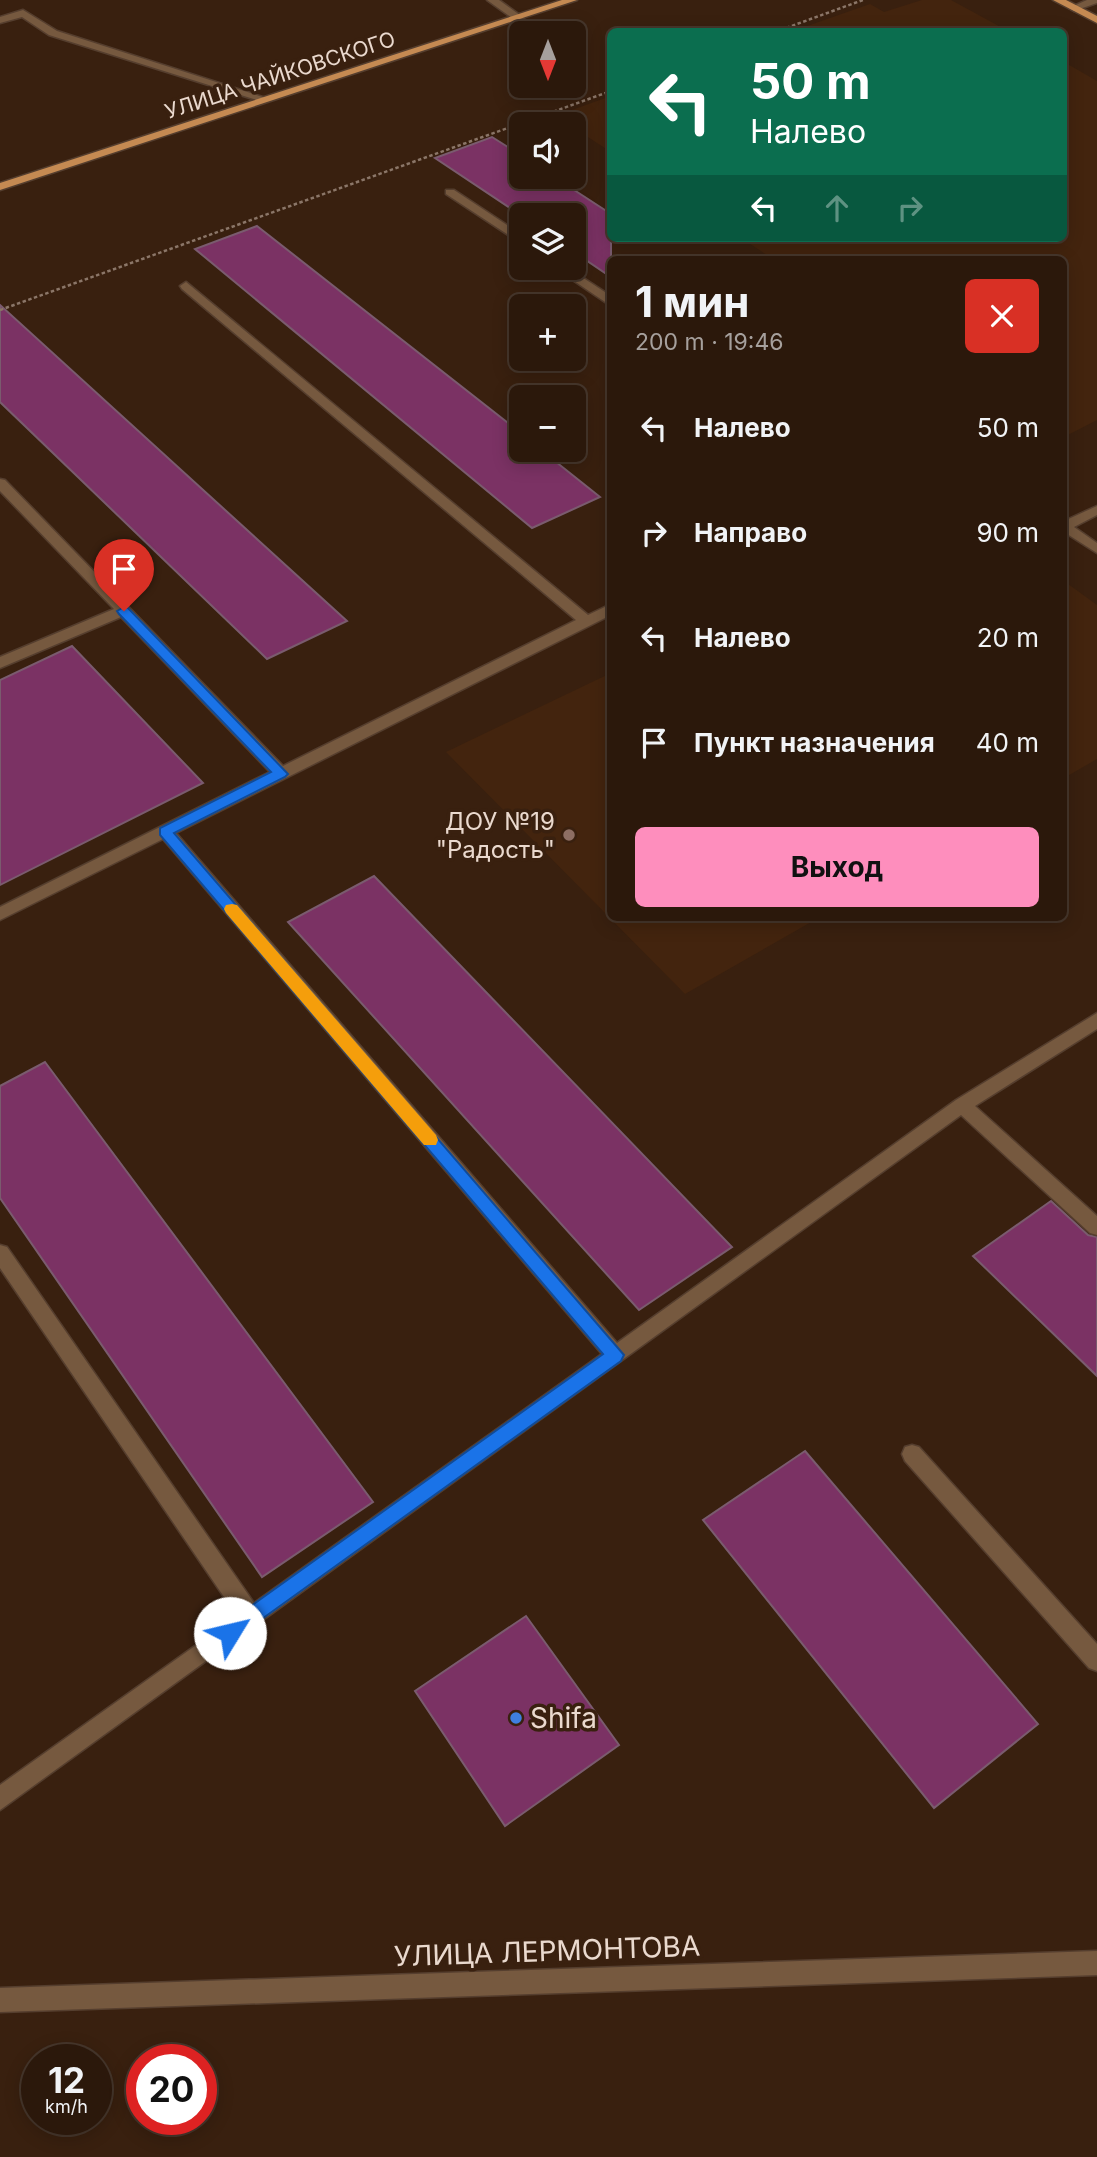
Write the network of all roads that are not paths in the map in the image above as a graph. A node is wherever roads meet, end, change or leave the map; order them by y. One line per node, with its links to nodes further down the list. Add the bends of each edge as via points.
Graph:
1 (492, 0): 6 (street)
2 (572, 0): 6 (main road, УЛИЦА ЧАЙКОВСКОГО)
3 (1058, 0): 5 (main road)
4 (1096, 0): 5 (street)
5 (1074, 8): 8 (main road)
6 (519, 18): 9 (main road, УЛИЦА ЧАЙКОВСКОГО)
7 (0, 20): 9 (street, via 23,13 53,33)
8 (1097, 20)
9 (267, 100): 10 (main road, УЛИЦА ЧАЙКОВСКОГО)
10 (0, 187)
11 (450, 192): 12 (street)
12 (509, 232)
13 (579, 280): 15 (street)
14 (186, 286): 23 (street)
15 (607, 299)
16 (0, 483): 21 (street)
17 (1097, 510): 18 (street)
18 (1067, 525)
19 (1067, 528): 20 (street)
20 (1097, 549)
21 (124, 611): 24 (street); 25 (street)
22 (607, 611): 23 (street)
23 (586, 621): 25 (street)
24 (0, 663)
25 (281, 774): 26 (street)
26 (165, 831): 27 (street); 32 (street)
27 (0, 914)
28 (1097, 1020): 29 (street)
29 (962, 1105): 30 (street); 32 (street)
30 (1097, 1227)
31 (0, 1253): 34 (street)
32 (615, 1355): 34 (street)
33 (912, 1454): 35 (street)
34 (251, 1618): 36 (street)
35 (1097, 1660)
36 (0, 1799)
37 (1097, 1963): 38 (street, УЛИЦА ЛЕРМОНТОВА)
38 (0, 2000)

